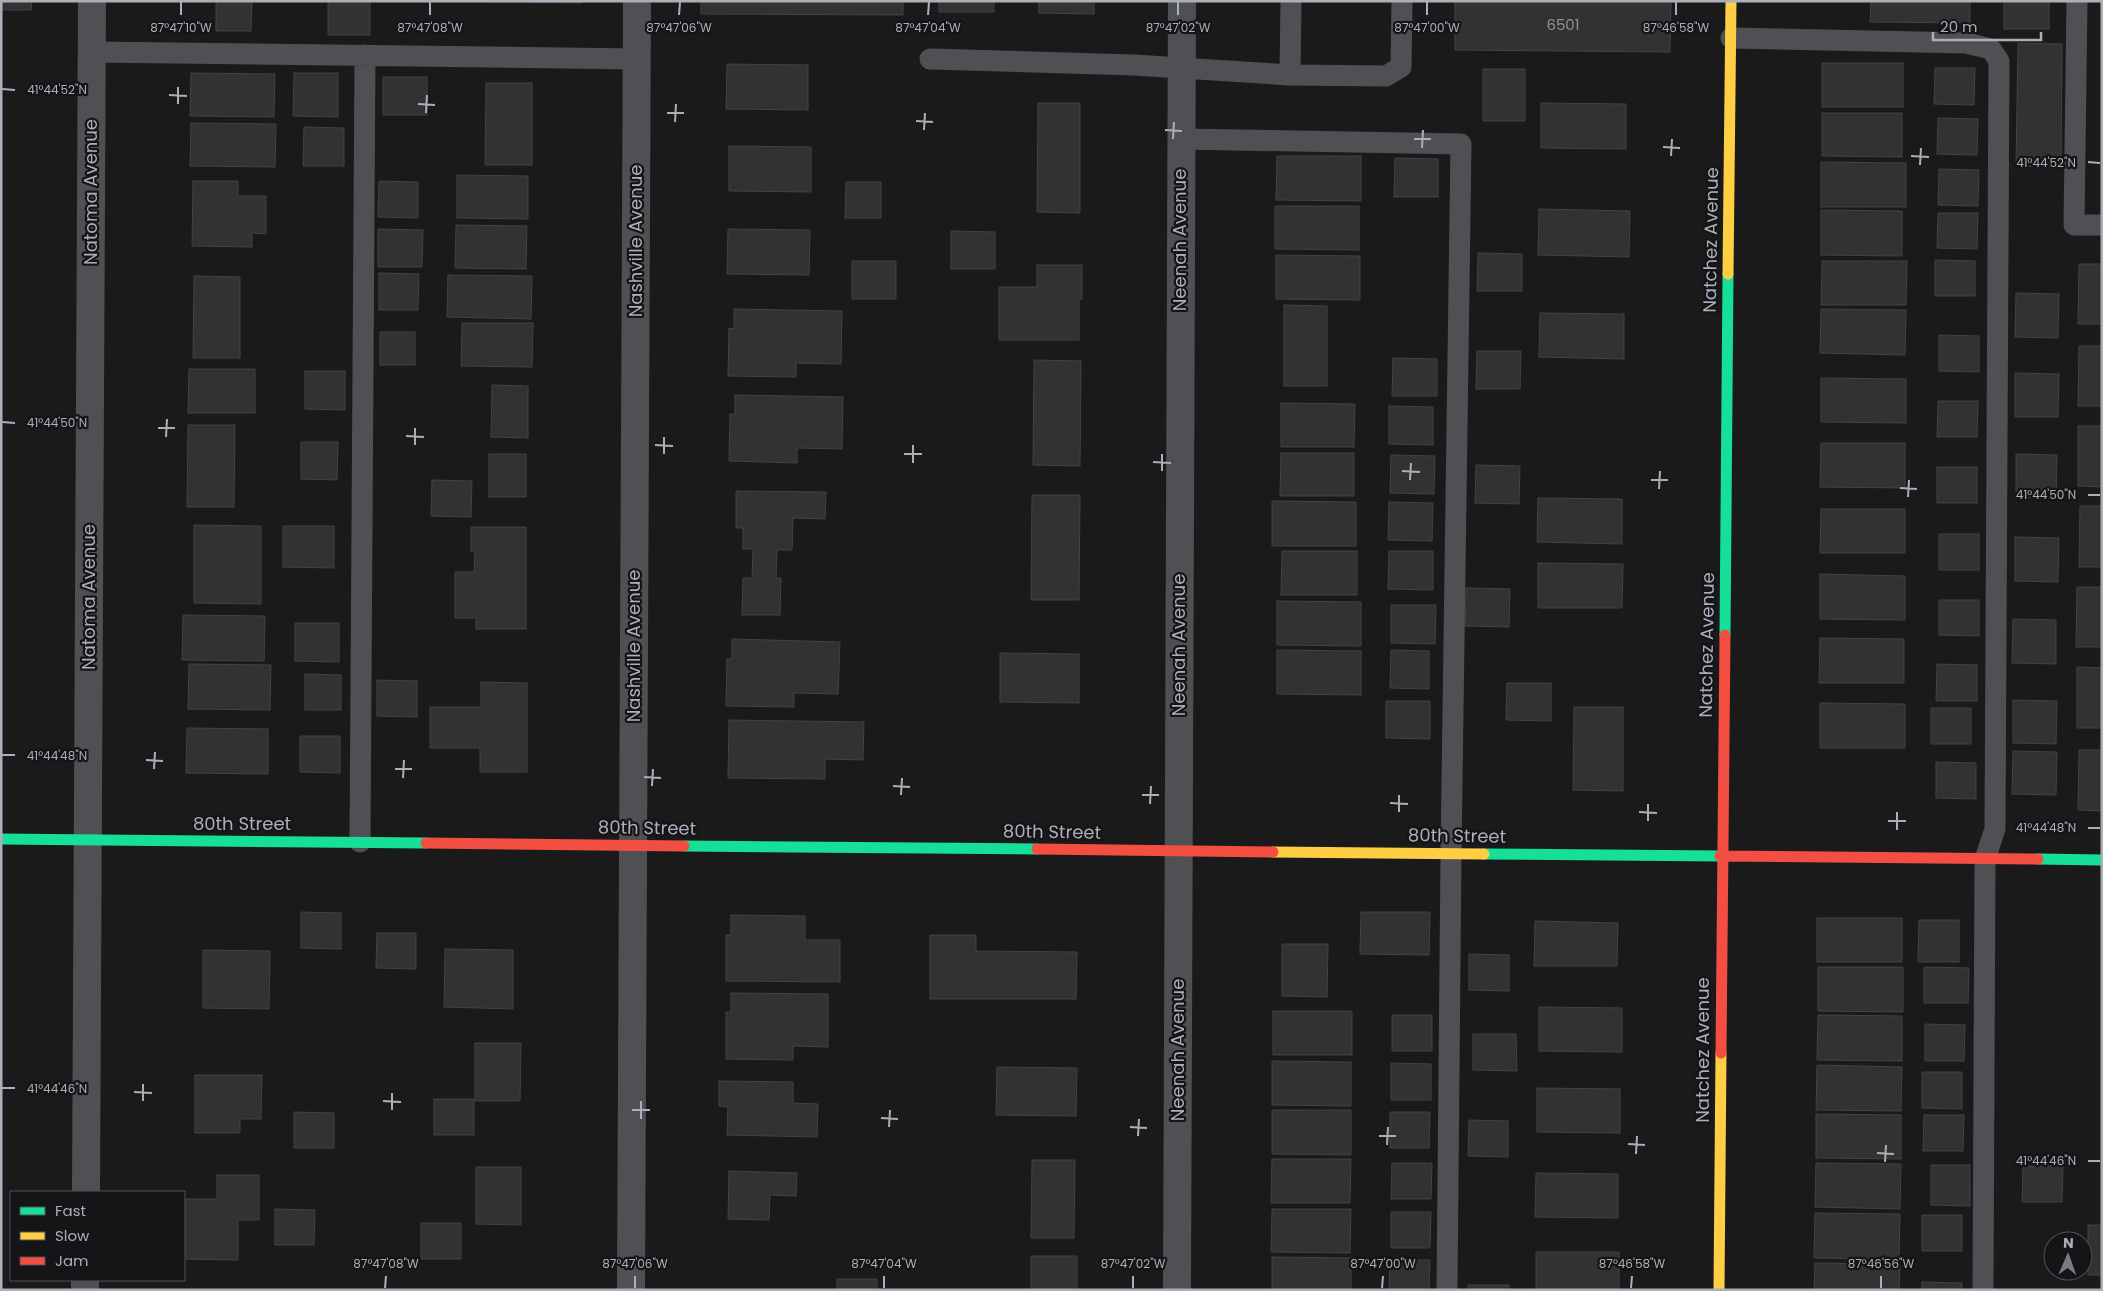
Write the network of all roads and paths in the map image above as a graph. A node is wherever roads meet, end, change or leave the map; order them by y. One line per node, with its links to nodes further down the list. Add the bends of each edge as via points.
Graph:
1 (92, 1): 9 (street, Natoma Avenue)
2 (637, 1): 11 (street, Nashville Avenue)
3 (1182, 1): 13 (street, Neenah Avenue)
4 (1291, 1): 14 (lane)
5 (1402, 1): 14 (lane, via 1401,67 1386,76)
6 (1731, 1): 8 (street, Natchez Avenue)
7 (2077, 1): 16 (lane, via 2074,225)
8 (1731, 38): 23 (street, Natchez Avenue); 24 (lane, via 1966,43 1991,49 1999,61 1995,829)
9 (92, 52): 10 (lane); 18 (street, Natoma Avenue)
10 (365, 55): 11 (lane); 19 (lane)
11 (637, 59): 20 (street, Nashville Avenue)
12 (930, 59): 13 (lane)
13 (1181, 68): 14 (lane); 15 (street, Neenah Avenue)
14 (1290, 75)
15 (1181, 139): 21 (street, Neenah Avenue); 22 (lane, via 1461,144)
16 (2102, 225)
17 (1, 839): 18 (street, 80th Street)
18 (88, 839): 19 (street, 80th Street); 26 (street, Natoma Avenue)
19 (360, 842): 20 (street, 80th Street)
20 (633, 845): 21 (street, 80th Street); 27 (street, Nashville Avenue)
21 (1178, 851): 22 (street, 80th Street); 28 (street, Neenah Avenue)
22 (1450, 854): 23 (street, 80th Street); 29 (lane)
23 (1722, 856): 24 (street, 80th Street); 30 (street, Natchez Avenue)
24 (1986, 859): 25 (street, 80th Street); 31 (lane)
25 (2102, 860)
26 (86, 1191)
27 (631, 1290)
28 (1177, 1290)
29 (1447, 1290)
30 (1719, 1290)
31 (1983, 1290)

